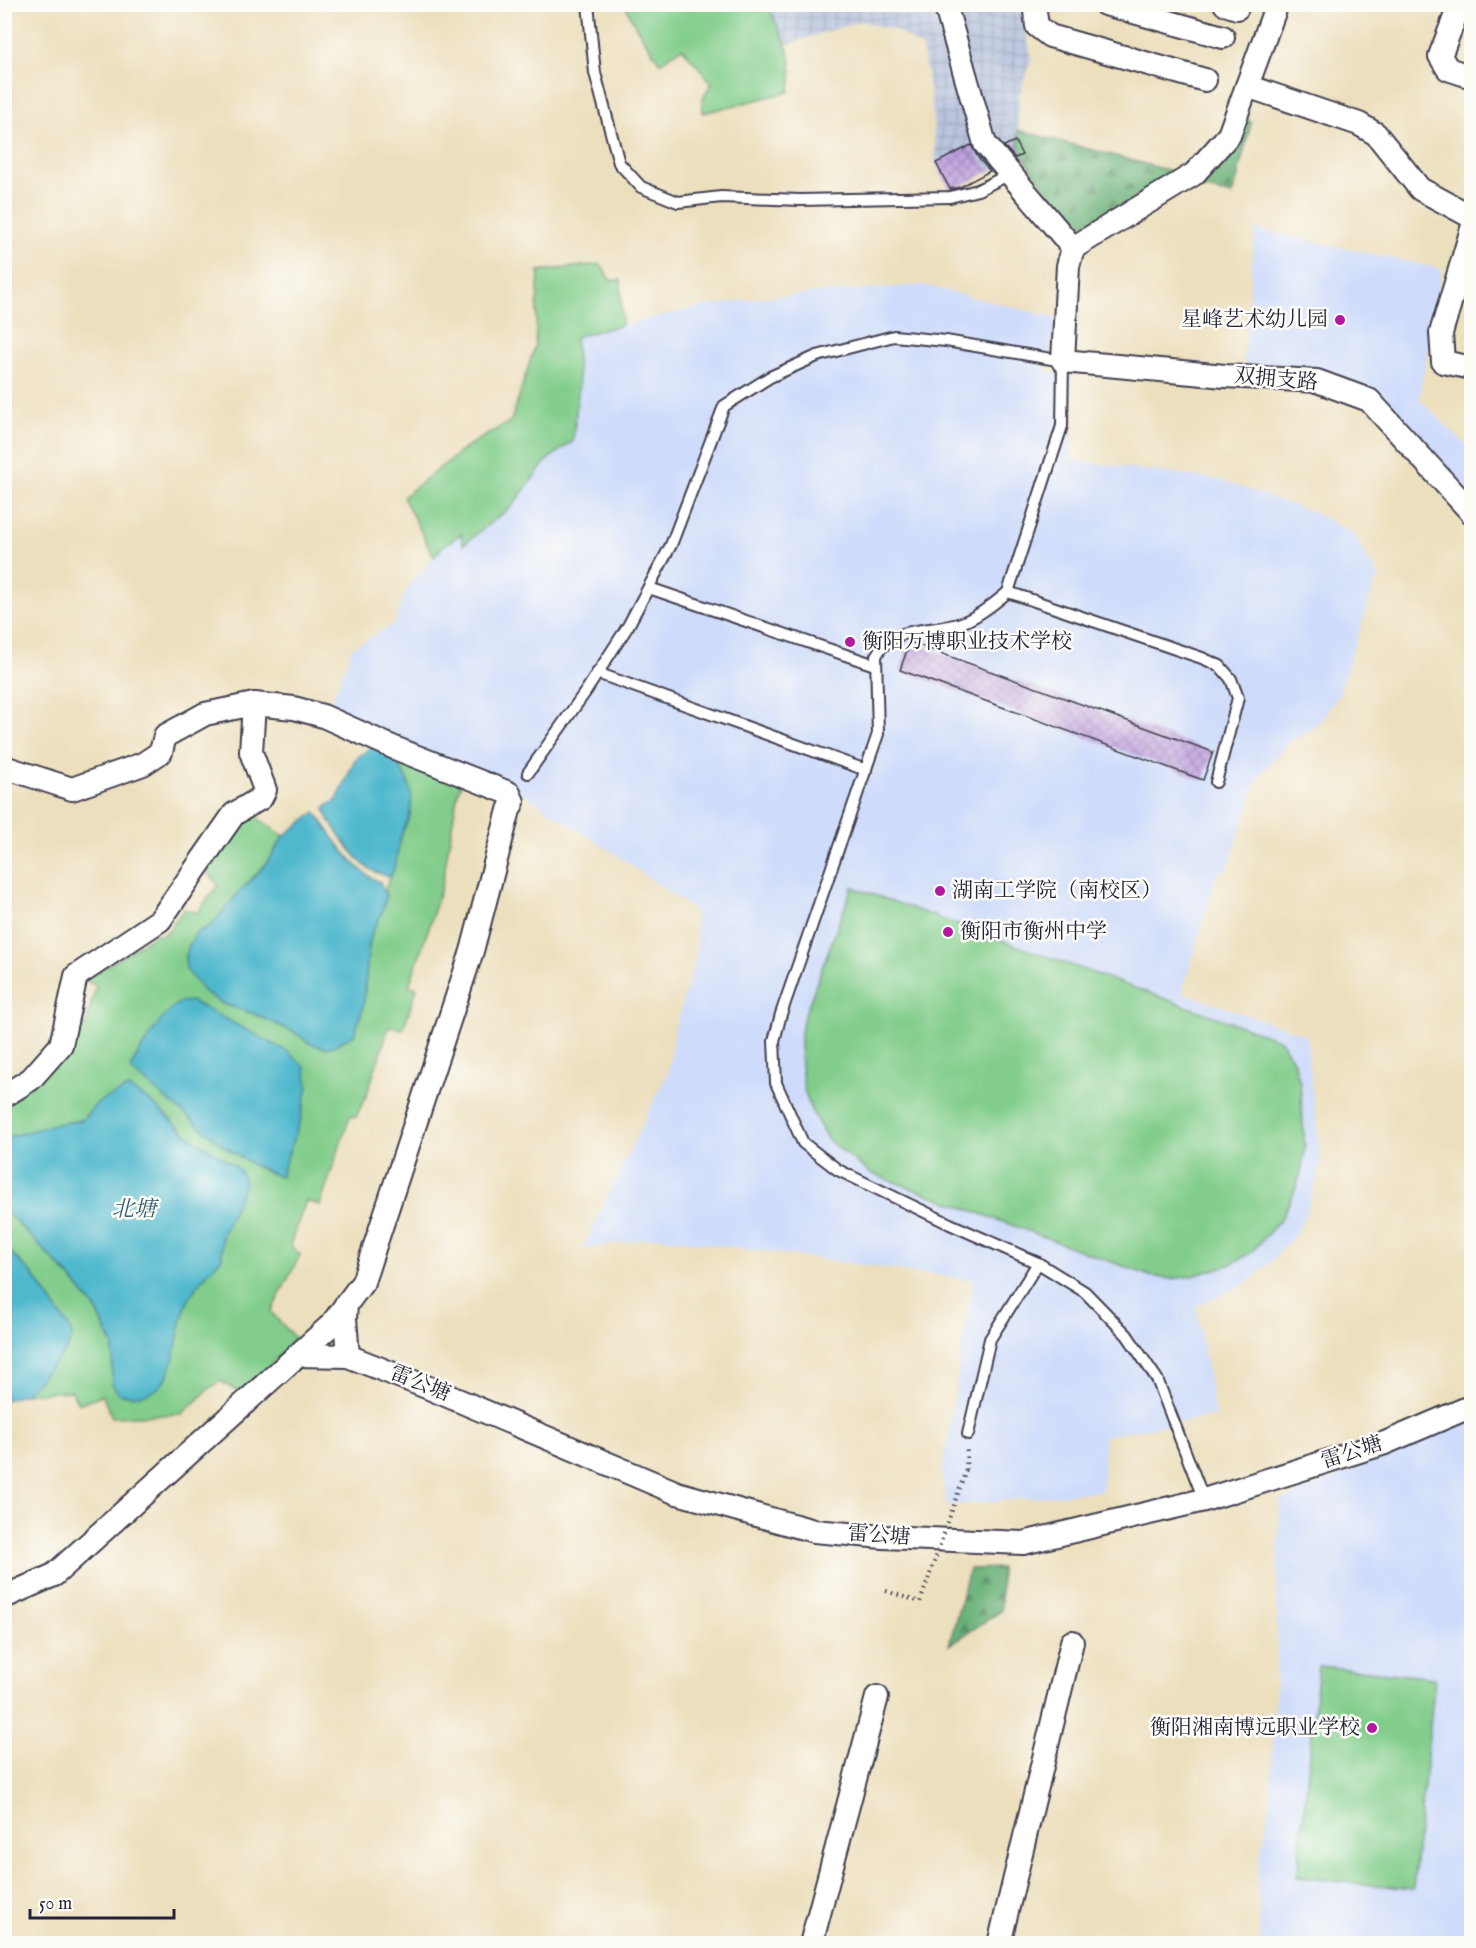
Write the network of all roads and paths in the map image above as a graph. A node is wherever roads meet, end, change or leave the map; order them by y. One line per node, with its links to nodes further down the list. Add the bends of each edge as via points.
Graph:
1 (588, 4): 11 (lane, via 595,73 619,163 641,187 678,202 722,197 950,197 978,190)
2 (945, 4): 11 (street, via 985,144)
3 (1034, 4): 9 (street, via 1037,26 1050,36)
4 (1277, 4): 10 (street)
5 (1460, 4): 8 (street, via 1440,56 1448,69)
6 (1113, 6): 7 (street)
7 (1223, 37)
8 (1472, 77)
9 (1205, 80)
10 (1247, 86): 12 (street, via 1359,124 1376,134 1420,189); 14 (street, via 1229,135 1194,174)
11 (1010, 174): 14 (street)
12 (1472, 218)
13 (1472, 229): 15 (street)
14 (1073, 248): 16 (street, via 1068,266)
15 (1465, 271): 17 (street, via 1441,333 1443,362)
16 (1063, 361): 18 (street, 双拥支路, via 1317,381 1369,400); 19 (lane, via 894,336 817,356 770,377 724,406 671,545); 20 (lane, via 1062,426)
17 (1472, 368)
18 (1472, 513)
19 (648, 588): 21 (lane); 22 (lane)
20 (1008, 592): 21 (lane, via 989,608 960,623 890,639 880,648); 27 (lane, via 1220,666 1231,679 1238,698)
21 (875, 665): 25 (lane, via 878,734)
22 (597, 673): 25 (lane); 26 (lane)
23 (254, 704): 24 (street, via 205,714 165,736 160,752 143,764 72,789); 28 (street, via 251,752 265,790 261,798 234,814 160,920 76,976 61,1045 31,1079); 30 (street, via 323,716 509,793 513,802 472,951 363,1282)
24 (4, 768)
25 (866, 770): 29 (lane, via 781,1014 774,1041 776,1083 803,1143 838,1170)
26 (528, 773)
27 (1216, 782)
28 (4, 1096)
29 (1038, 1263): 34 (lane, via 990,1339); 35 (lane, via 1085,1292 1127,1335 1157,1379)
30 (346, 1304): 31 (street, via 331,1325); 32 (street)
31 (298, 1355): 32 (street, 雷公塘); 37 (street, via 54,1575)
32 (348, 1356): 35 (street, 雷公塘, via 677,1493 814,1531 1023,1543)
33 (1472, 1406): 35 (street, 雷公塘, via 1385,1443)
34 (968, 1434): 36 (path, bridge, via 966,1470 920,1602)
35 (1204, 1500)
36 (886, 1591)
37 (4, 1597)
38 (1072, 1642): 41 (street)
39 (877, 1697): 40 (street)
40 (811, 1944)
41 (999, 1944)

